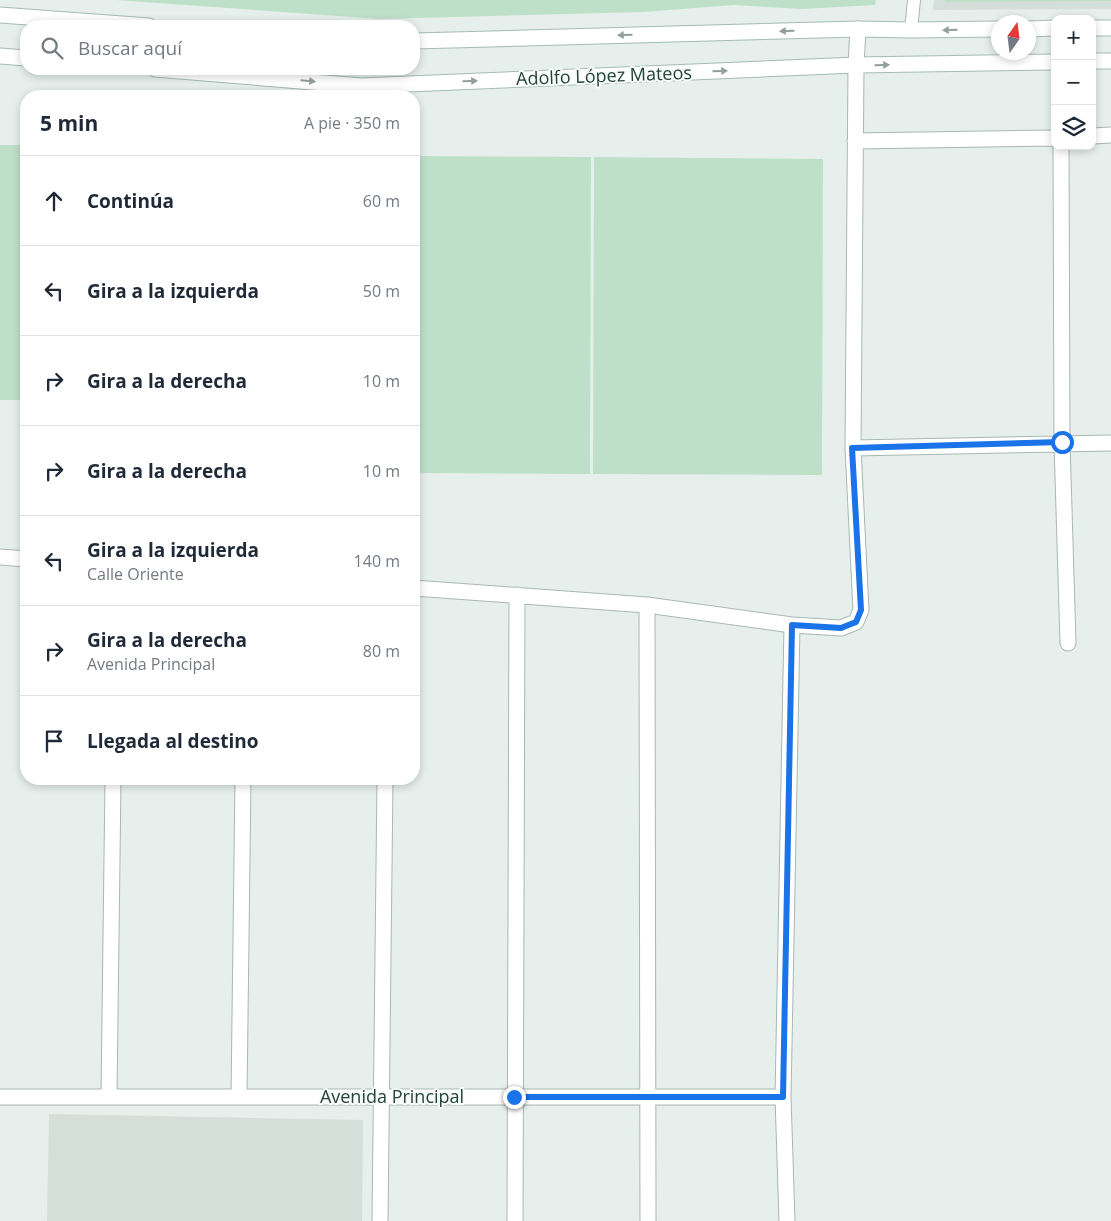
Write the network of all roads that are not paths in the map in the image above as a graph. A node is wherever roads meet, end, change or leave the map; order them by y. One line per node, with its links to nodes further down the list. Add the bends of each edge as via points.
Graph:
1 (914, 0): 10 (lane)
2 (0, 15): 3 (street)
3 (68, 20)
4 (1051, 28): 9 (street)
5 (1096, 28): 6 (street)
6 (1111, 28)
7 (858, 29): 10 (street); 11 (street, one-way to 11); 17 (street)
8 (991, 29): 10 (street, one-way to 10)
9 (1036, 29)
10 (911, 30)
11 (420, 41)
12 (0, 56): 13 (street)
13 (20, 58)
14 (1096, 61): 15 (street)
15 (1111, 61)
16 (1051, 62): 17 (street, Adolfo López Mateos, one-way to 16)
17 (856, 65): 18 (street, Adolfo López Mateos, one-way to 17, via 361,86); 22 (street)
18 (228, 75)
19 (1111, 135): 20 (street)
20 (1096, 136)
21 (1051, 138): 22 (street)
22 (855, 141): 26 (street)
23 (1061, 150): 24 (street)
24 (1062, 442): 25 (street); 26 (street); 33 (street)
25 (1111, 442)
26 (852, 448): 32 (street, via 861,610 856,622 841,628)
27 (0, 557): 28 (street)
28 (20, 559)
29 (420, 588): 30 (street)
30 (517, 595): 31 (street); 41 (street)
31 (646, 604): 32 (street); 42 (street)
32 (792, 625): 43 (street)
33 (1068, 643)
34 (112, 785): 38 (street)
35 (243, 785): 39 (street)
36 (385, 785): 40 (street)
37 (0, 1097): 38 (street, Avenida Principal)
38 (109, 1097): 39 (street, Avenida Principal)
39 (240, 1097): 40 (street, Avenida Principal)
40 (382, 1097): 41 (street, Avenida Principal); 44 (street)
41 (514, 1097): 42 (street, Avenida Principal); 45 (street)
42 (648, 1097): 43 (street, Avenida Principal); 46 (street)
43 (783, 1097): 47 (street)
44 (380, 1221)
45 (515, 1221)
46 (648, 1221)
47 (787, 1221)

